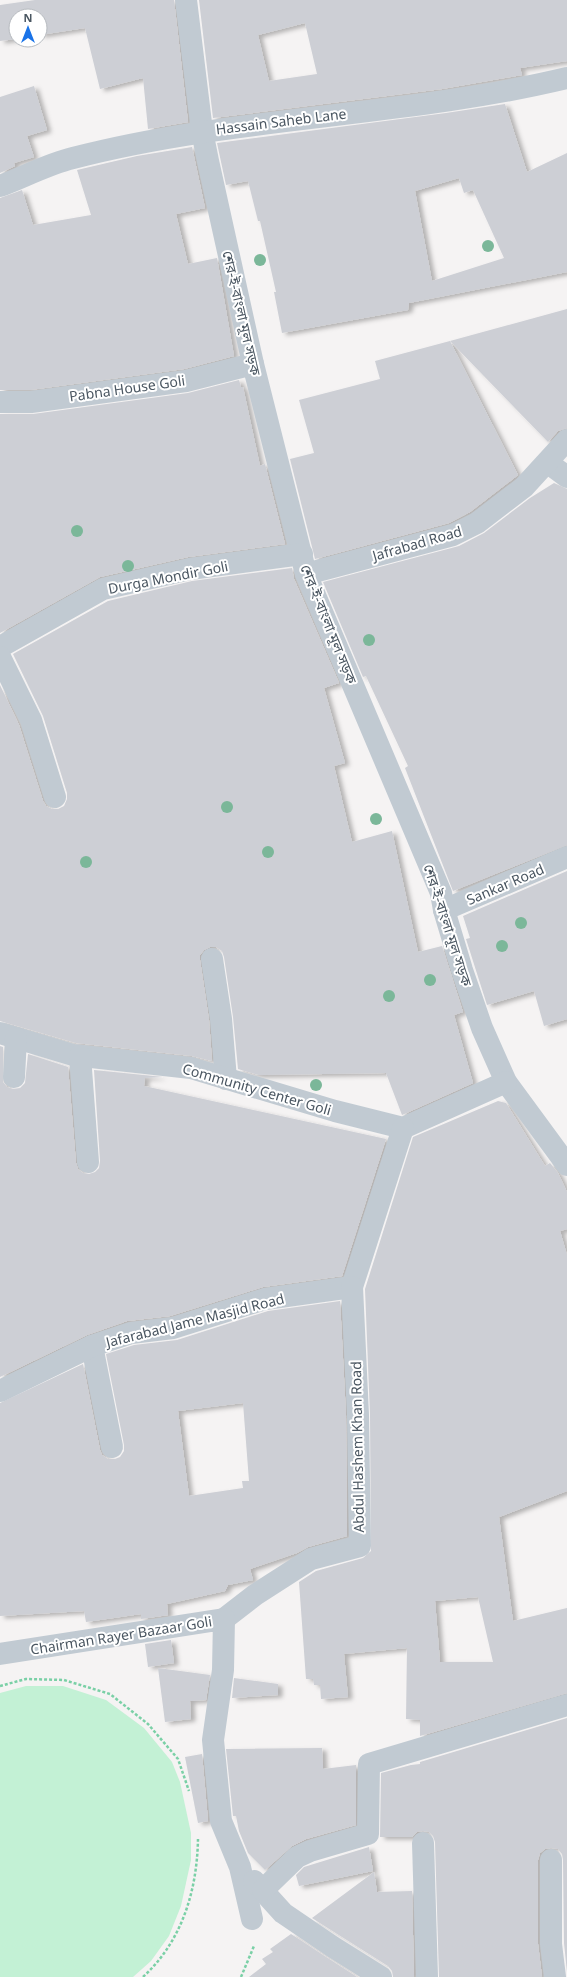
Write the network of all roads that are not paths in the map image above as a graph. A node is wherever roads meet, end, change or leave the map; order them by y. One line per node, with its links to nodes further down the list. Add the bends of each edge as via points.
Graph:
1 (186, 0): 3 (street, শের-ই-বাংলা মূল সড়ক)
2 (567, 78): 3 (street, Hassain Saheb Lane, via 518,90)
3 (202, 131): 4 (street, Hassain Saheb Lane, via 71,158); 5 (street, শের-ই-বাংলা মূল সড়ক)
4 (0, 186)
5 (253, 364): 6 (street, Pabna House Goli, via 186,381 30,402); 10 (street, শের-ই-বাংলা মূল সড়ক)
6 (0, 402)
7 (567, 440): 8 (street, Jafrabad Road)
8 (548, 462): 9 (street); 10 (street, Jafrabad Road, via 524,488 491,514 453,535)
9 (567, 477)
10 (304, 564): 11 (street, Durga Mondir Goli, via 190,569 103,589); 15 (street, শের-ই-বাংলা মূল সড়ক, via 441,893)
11 (0, 647)
12 (0, 657): 13 (street, via 31,720)
13 (55, 797)
14 (567, 857): 15 (street, Sankar Road)
15 (444, 910): 21 (street, শের-ই-বাংলা মূল সড়ক, via 482,1028)
16 (212, 959): 20 (street)
17 (8, 1035): 18 (street, Community Center Goli); 19 (street)
18 (80, 1056): 20 (street, Community Center Goli, via 191,1068); 23 (street)
19 (14, 1077)
20 (226, 1079): 22 (street, Community Center Goli)
21 (506, 1082): 22 (street); 24 (street, শের-ই-বাংলা মূল সড়ক)
22 (403, 1128): 25 (street)
23 (88, 1162)
24 (567, 1165)
25 (352, 1287): 26 (street, Jafarabad Jame Masjid Road, via 265,1300 173,1328 131,1333); 29 (street, Abdul Hashem Khan Road, via 358,1415 360,1546 311,1559 255,1595)
26 (92, 1346): 27 (street, Jafarabad Jame Masjid Road); 28 (street)
27 (0, 1391)
28 (112, 1447)
29 (224, 1619): 30 (street, Chairman Rayer Bazaar Goli); 34 (street, Chairman Rayer Bazaar Goli, via 223,1670 213,1740 221,1821)
30 (0, 1654)
31 (567, 1705): 35 (street, via 369,1764 368,1834 297,1857)
32 (423, 1843): 38 (street)
33 (551, 1860): 39 (street, via 551,1944)
34 (240, 1867): 35 (street); 36 (street, Chairman Rayer Bazaar Goli)
35 (263, 1890): 37 (street, via 283,1913)
36 (252, 1919)
37 (381, 1977)
38 (427, 1977)
39 (555, 1977)

